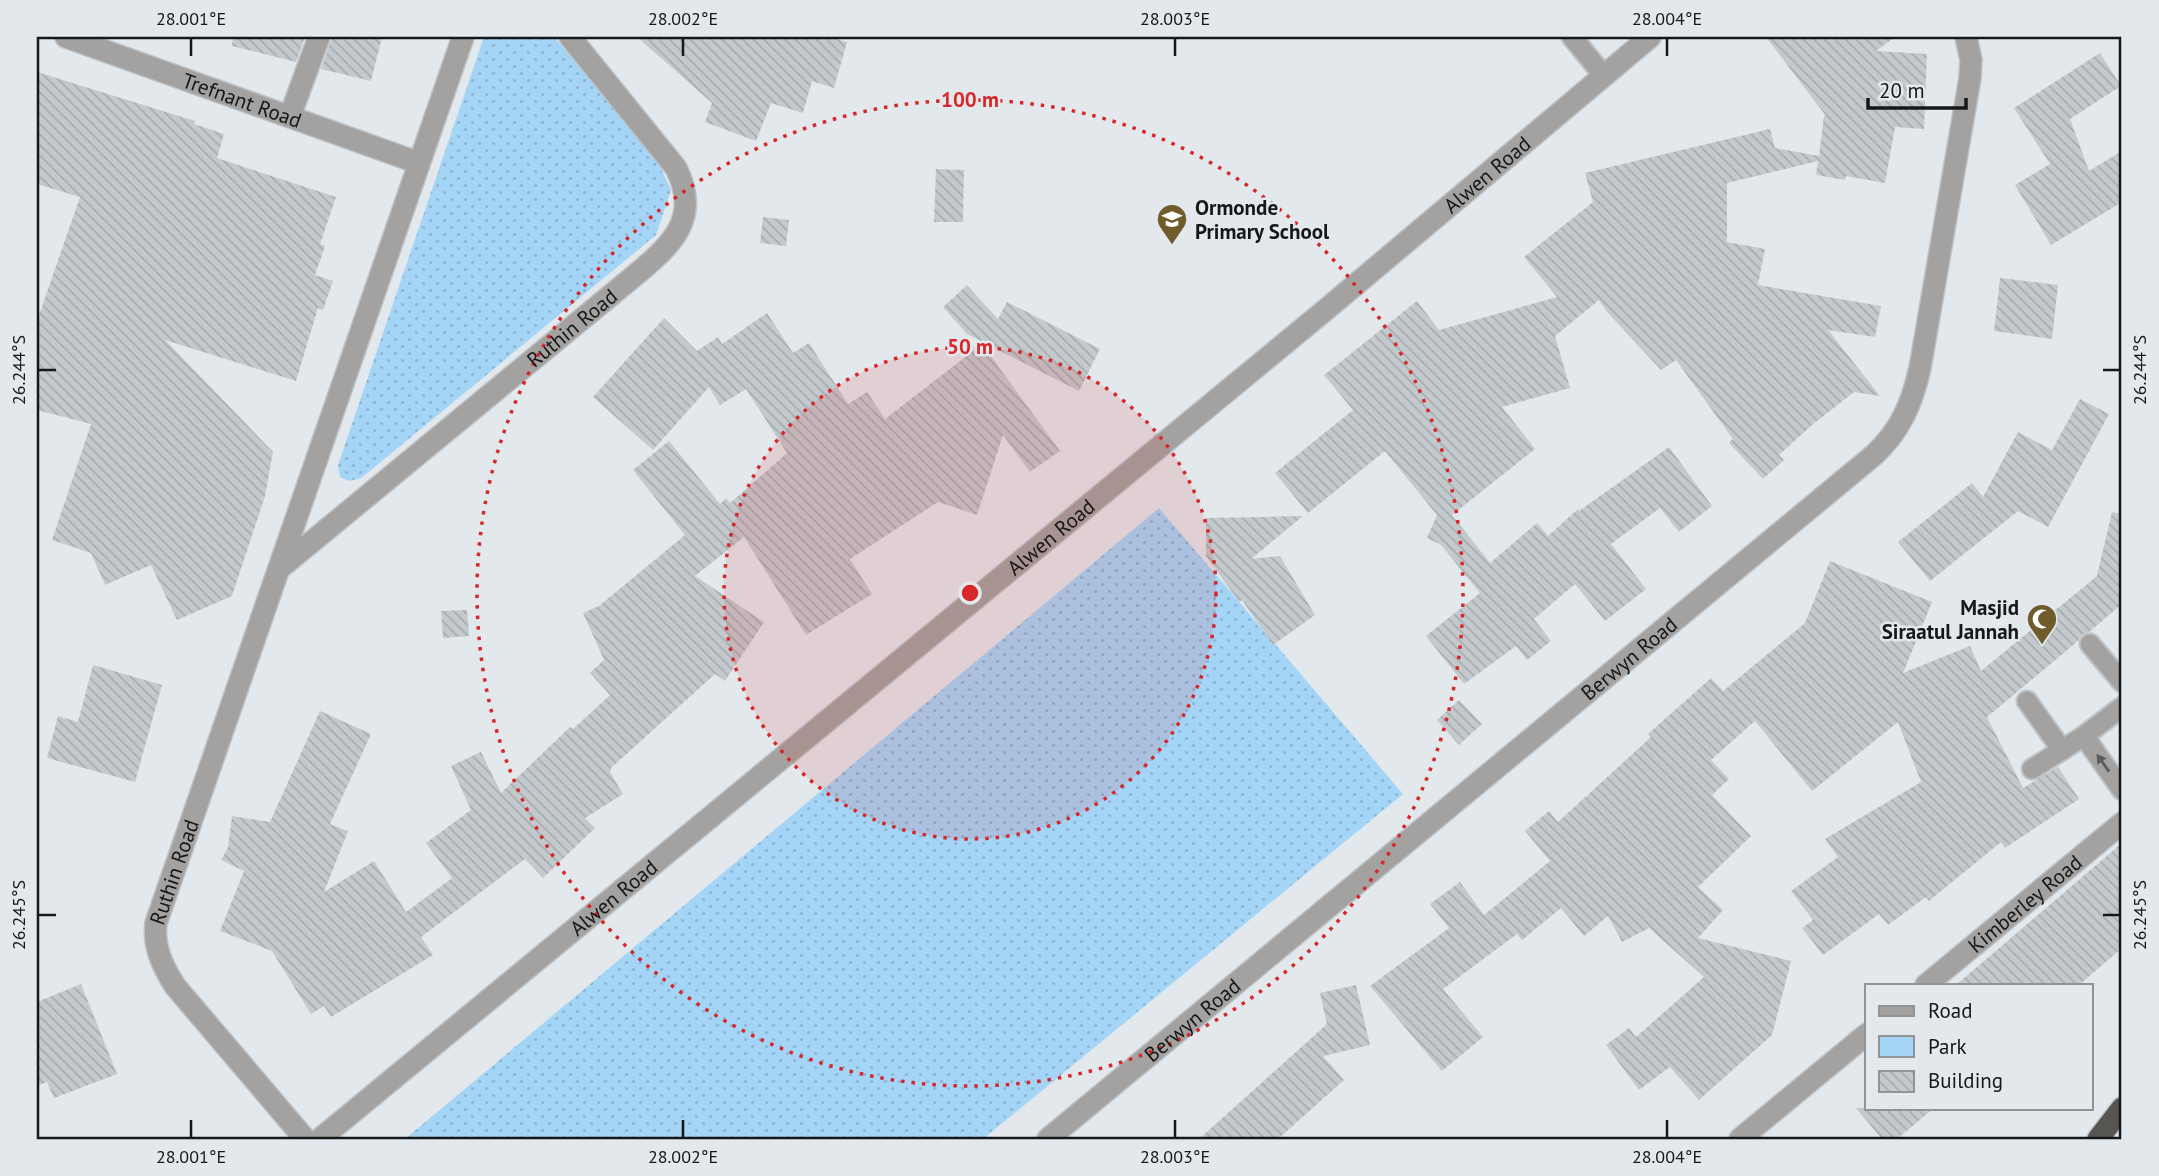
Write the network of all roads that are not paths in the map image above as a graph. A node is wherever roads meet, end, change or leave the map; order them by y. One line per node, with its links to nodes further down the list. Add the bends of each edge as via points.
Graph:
1 (66, 37): 9 (street, Trefnant Road)
2 (318, 37): 9 (street)
3 (463, 37): 10 (street, Ruthin Road)
4 (570, 37): 11 (street, Ruthin Road, via 676,168 686,204 680,229 643,269)
5 (1572, 37): 8 (lane)
6 (1650, 37): 8 (street, Alwen Road)
7 (1966, 37): 26 (street, Berwyn Road, via 1970,78 1920,368 1909,408 1894,435)
8 (1604, 76): 25 (street, Alwen Road)
9 (290, 116): 10 (street, Trefnant Road)
10 (419, 163): 11 (street, Ruthin Road)
11 (279, 568): 24 (street, Ruthin Road, via 155,930 160,959 180,994)
12 (2090, 644): 13 (lane)
13 (2122, 682)
14 (2027, 701): 17 (lane)
15 (2122, 707): 16 (lane)
16 (2084, 736): 17 (lane); 19 (lane, one-way to 16)
17 (2062, 750): 18 (lane)
18 (2032, 769)
19 (2122, 790)
20 (2122, 823): 21 (street, Kimberley Road)
21 (1927, 984)
22 (1865, 1036): 27 (street)
23 (2122, 1108): 28 (highway)
24 (304, 1139)
25 (320, 1139)
26 (1048, 1139)
27 (1740, 1139)
28 (2098, 1139)

